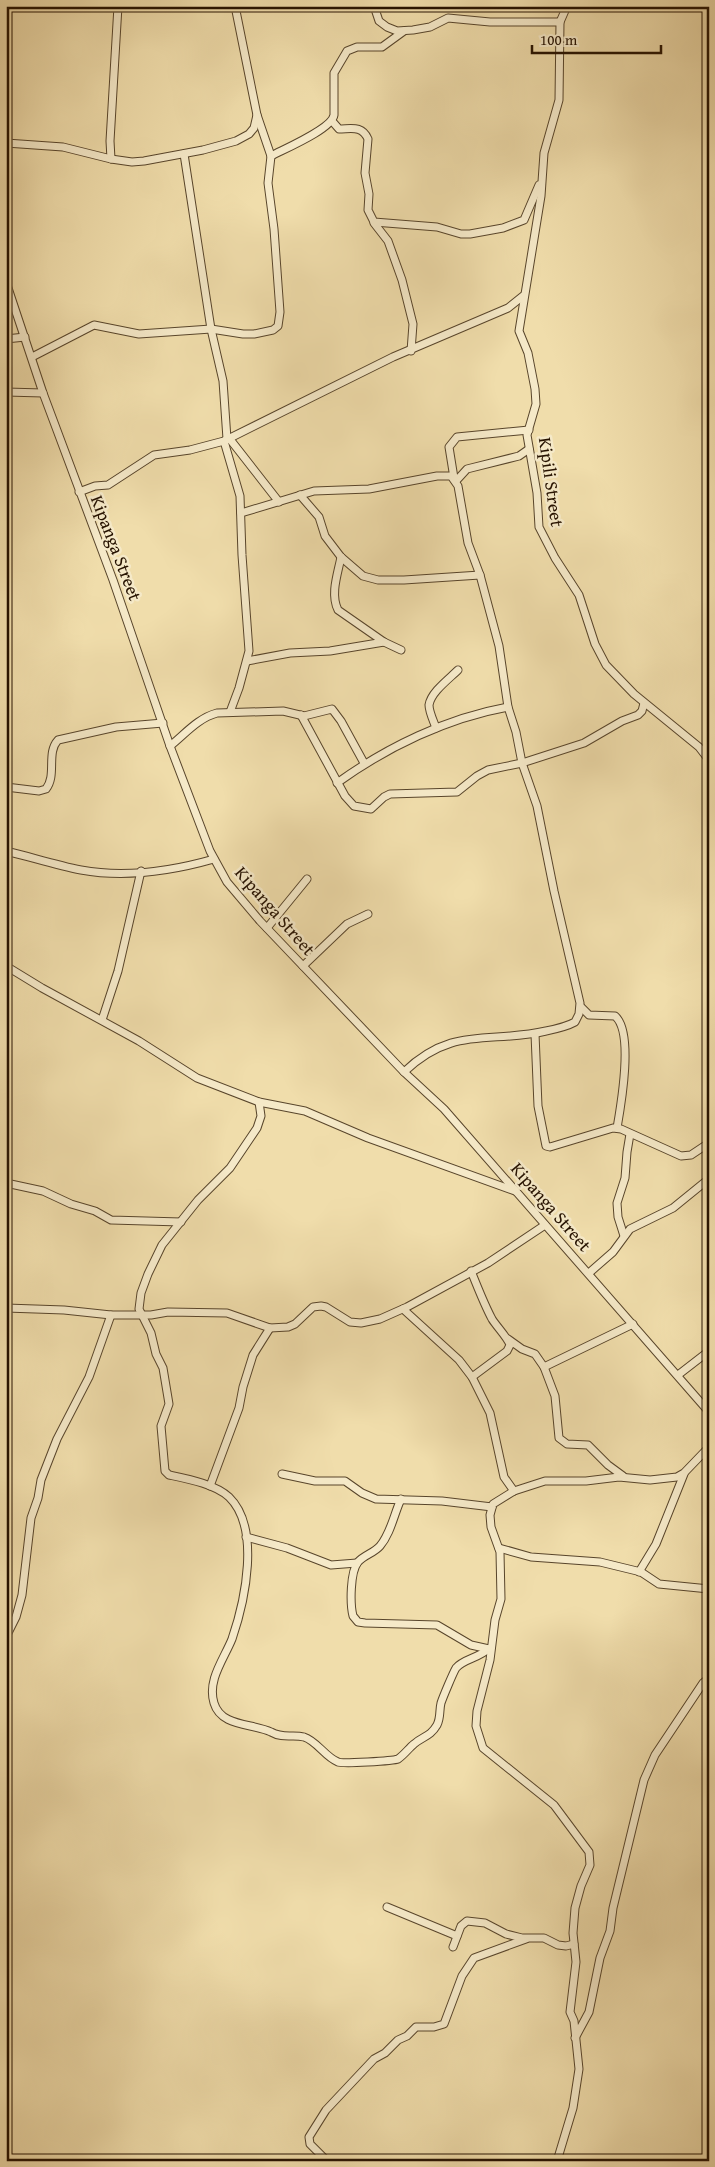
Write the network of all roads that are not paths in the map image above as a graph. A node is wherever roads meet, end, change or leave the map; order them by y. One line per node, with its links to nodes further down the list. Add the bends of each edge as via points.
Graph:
1 (118, 6): 12 (street)
2 (235, 6): 7 (street)
3 (374, 6): 6 (street, via 384,25)
4 (567, 6): 5 (street, Kipili Street)
5 (560, 22): 6 (street, via 448,18 430,26); 13 (street, Kipili Street, via 560,100 546,142)
6 (404, 31): 8 (street, via 382,47 357,47 347,51 334,73)
7 (257, 115): 10 (street, via 254,128 244,138); 11 (street)
8 (332, 121): 11 (street); 14 (street, via 339,129 362,131 368,139 365,173 368,210)
9 (6, 142): 12 (street, via 73,148)
10 (184, 154): 12 (street, via 132,162); 17 (street)
11 (271, 156): 17 (street, via 268,183 280,312 278,326 265,332 243,334)
12 (111, 159)
13 (542, 179): 14 (street, via 526,218 503,228 461,234 438,227); 16 (street, Kipili Street)
14 (374, 222): 20 (street, via 388,241 402,280 414,324)
15 (6, 282): 18 (street, Kipanga Street)
16 (525, 293): 20 (street, via 508,308); 24 (street, Kipili Street, via 519,330 528,353 536,404)
17 (211, 329): 21 (street, via 139,334 94,325); 25 (street, via 223,381)
18 (25, 337): 19 (street); 21 (street, Kipanga Street)
19 (6, 339)
20 (412, 351): 25 (street, via 393,357)
21 (32, 358): 23 (street, Kipanga Street)
22 (6, 392): 23 (street)
23 (44, 393): 28 (street, Kipanga Street)
24 (529, 430): 26 (street, Kipili Street); 27 (street, via 457,437 450,447)
25 (227, 439): 28 (street, via 190,450 154,455 108,485 92,486); 30 (street); 31 (street, via 239,486)
26 (529, 448): 27 (street, via 519,456 467,469); 38 (street, Kipili Street, via 538,521 546,542 580,595 595,644 606,665)
27 (455, 479): 29 (street, via 443,475 369,489 314,491); 33 (street, via 468,543)
28 (79, 492): 42 (street, Kipanga Street)
29 (300, 495): 30 (street); 32 (street, via 319,517 325,536)
30 (279, 502): 31 (street)
31 (241, 513): 36 (street)
32 (341, 556): 33 (street, via 358,573 370,579); 34 (street, via 334,590 335,605 341,614)
33 (480, 575): 39 (street, via 499,646)
34 (384, 642): 35 (street); 36 (street)
35 (401, 650)
36 (247, 661): 40 (street)
37 (458, 670): 43 (street, via 430,702)
38 (644, 703): 45 (street, Kipili Street, via 699,747); 47 (street, via 640,713 584,743)
39 (508, 707): 43 (street); 47 (street)
40 (230, 712): 41 (street, via 283,711); 44 (street, via 207,716)
41 (301, 715): 46 (street, via 334,710); 48 (street)
42 (163, 723): 44 (street, Kipanga Street); 49 (street, via 116,727 58,740 53,749 50,783 46,789)
43 (436, 728): 46 (street)
44 (170, 746): 51 (street, Kipanga Street)
45 (709, 760)
46 (364, 763): 48 (street)
47 (522, 763): 48 (street, via 488,770 454,793 390,794 371,809 354,806); 58 (street, via 537,806)
48 (337, 783)
49 (6, 787)
50 (6, 851): 52 (street, via 80,870)
51 (214, 859): 52 (street, via 180,868); 55 (street, Kipanga Street, via 227,882)
52 (141, 871): 59 (street, via 118,971)
53 (307, 879): 55 (street)
54 (368, 914): 57 (street, via 348,924)
55 (267, 928): 57 (street, Kipanga Street)
56 (6, 966): 59 (street)
57 (303, 966): 61 (street, Kipanga Street)
58 (580, 1007): 60 (street, via 578,1018 569,1025); 63 (street, via 589,1015 615,1016 620,1022 625,1066)
59 (102, 1020): 62 (street, via 197,1078)
60 (535, 1034): 61 (street, via 464,1039 450,1043 414,1062); 63 (street, via 538,1106 545,1145 550,1147)
61 (404, 1072): 68 (street, Kipanga Street, via 444,1109)
62 (259, 1102): 68 (street, via 305,1111 452,1170); 69 (street, via 261,1116 257,1128 230,1168)
63 (618, 1128): 64 (street)
64 (630, 1134): 65 (street, via 681,1156 691,1156); 71 (street, via 626,1173 617,1203)
65 (709, 1143)
66 (705, 1182): 71 (street, via 673,1208 638,1224)
67 (6, 1183): 69 (street, via 43,1191 111,1220)
68 (517, 1191): 70 (street, Kipanga Street)
69 (181, 1222): 77 (street, via 162,1246 148,1274 140,1298)
70 (545, 1225): 72 (street); 73 (street, Kipanga Street)
71 (624, 1236): 73 (street, via 613,1252)
72 (471, 1271): 75 (street); 80 (street, via 487,1310 502,1335)
73 (589, 1273): 78 (street, Kipanga Street)
74 (6, 1308): 76 (street)
75 (403, 1309): 79 (street, via 380,1319 356,1323 318,1306 295,1324); 84 (street, via 459,1360)
76 (112, 1315): 77 (street); 99 (street, via 89,1377 57,1439 41,1480 31,1518 22,1595)
77 (142, 1315): 79 (street, via 227,1313); 90 (street, via 165,1376 169,1404 160,1429 165,1471 169,1475)
78 (633, 1324): 82 (street); 83 (street, Kipanga Street)
79 (270, 1328): 90 (street, via 253,1355 239,1408)
80 (508, 1339): 82 (street, via 535,1354); 84 (street, via 509,1348)
81 (709, 1351): 83 (street)
82 (544, 1368): 89 (street, via 555,1396 559,1438 567,1444 588,1445)
83 (678, 1375): 85 (street, Kipanga Street)
84 (472, 1377): 91 (street, via 490,1413 504,1477)
85 (709, 1412)
86 (709, 1447): 87 (street)
87 (684, 1473): 89 (street, via 657,1480); 97 (street, via 656,1544)
88 (282, 1474): 92 (street, via 315,1481 345,1481 376,1499)
89 (624, 1477): 91 (street, via 545,1481)
90 (210, 1486): 94 (street, via 235,1504)
91 (514, 1491): 93 (street)
92 (402, 1499): 93 (street); 96 (street, via 380,1546)
93 (492, 1507): 95 (street, via 491,1527)
94 (246, 1536): 96 (street, via 331,1565); 100 (street, via 242,1602 232,1639 218,1667 213,1691 214,1704 226,1719 277,1735 304,1737 339,1762 396,1760 419,1740 428,1737 437,1725 441,1703 456,1669)
95 (499, 1548): 97 (street, via 531,1557 600,1562); 100 (street, via 501,1599)
96 (357, 1564): 100 (street, via 353,1576 352,1611 358,1622 438,1625 471,1645)
97 (639, 1572): 98 (street, via 659,1584)
98 (709, 1589)
99 (6, 1637)
100 (490, 1649): 105 (street, via 477,1710 479,1742 554,1805 589,1852 590,1865 575,1908)
101 (709, 1678): 107 (street, via 650,1765 630,1832 589,2012)
102 (388, 1906): 103 (street)
103 (457, 1936): 104 (street, via 467,1921 485,1923 506,1934); 106 (street)
104 (526, 1939): 105 (street, via 544,1938 561,1946); 108 (street, via 474,1958 462,1976 444,2024 434,2028 416,2027 398,2040 386,2053 374,2059 326,2110 309,2138 310,2144)
105 (574, 1944): 107 (street, via 576,1962 570,2012)
106 (453, 1947)
107 (575, 2038): 109 (street, via 579,2060 577,2086)
108 (326, 2161)
109 (557, 2161)

